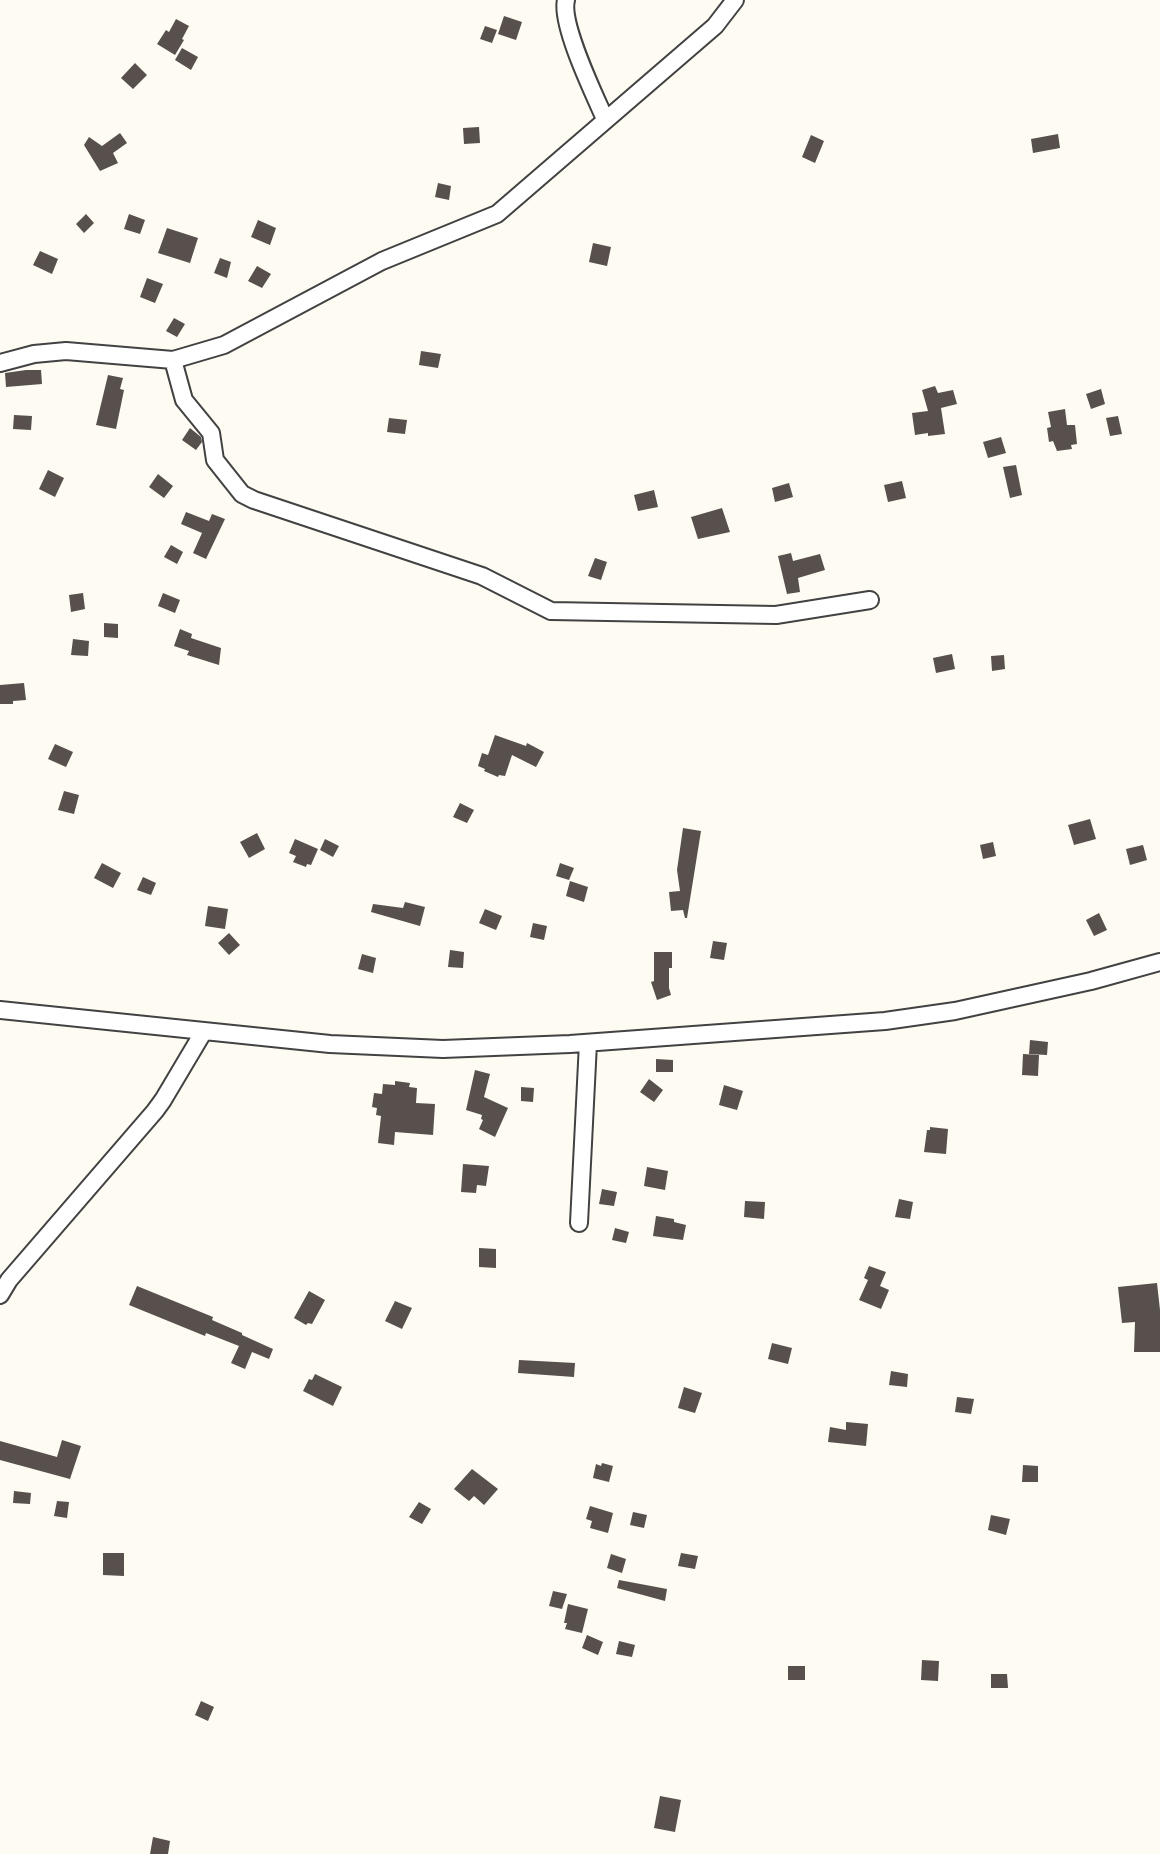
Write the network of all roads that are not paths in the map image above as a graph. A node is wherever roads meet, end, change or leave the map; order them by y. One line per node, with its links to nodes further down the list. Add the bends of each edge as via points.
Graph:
1 (566, 0): 3 (street, via 564,8 574,44)
2 (735, 0): 3 (street, via 715,26)
3 (605, 119): 4 (street, via 497,214 382,261 224,345)
4 (173, 360): 5 (street, via 66,351); 6 (street, via 184,400 211,434 215,460 242,494 482,576 551,611 776,615)
5 (0, 363)
6 (870, 600)
7 (1160, 962): 10 (street, via 955,1011 885,1021)
8 (0, 1010): 9 (street)
9 (204, 1031): 10 (street, via 330,1044 443,1049); 12 (street, via 164,1100)
10 (588, 1043): 11 (street)
11 (579, 1223)
12 (0, 1295)

